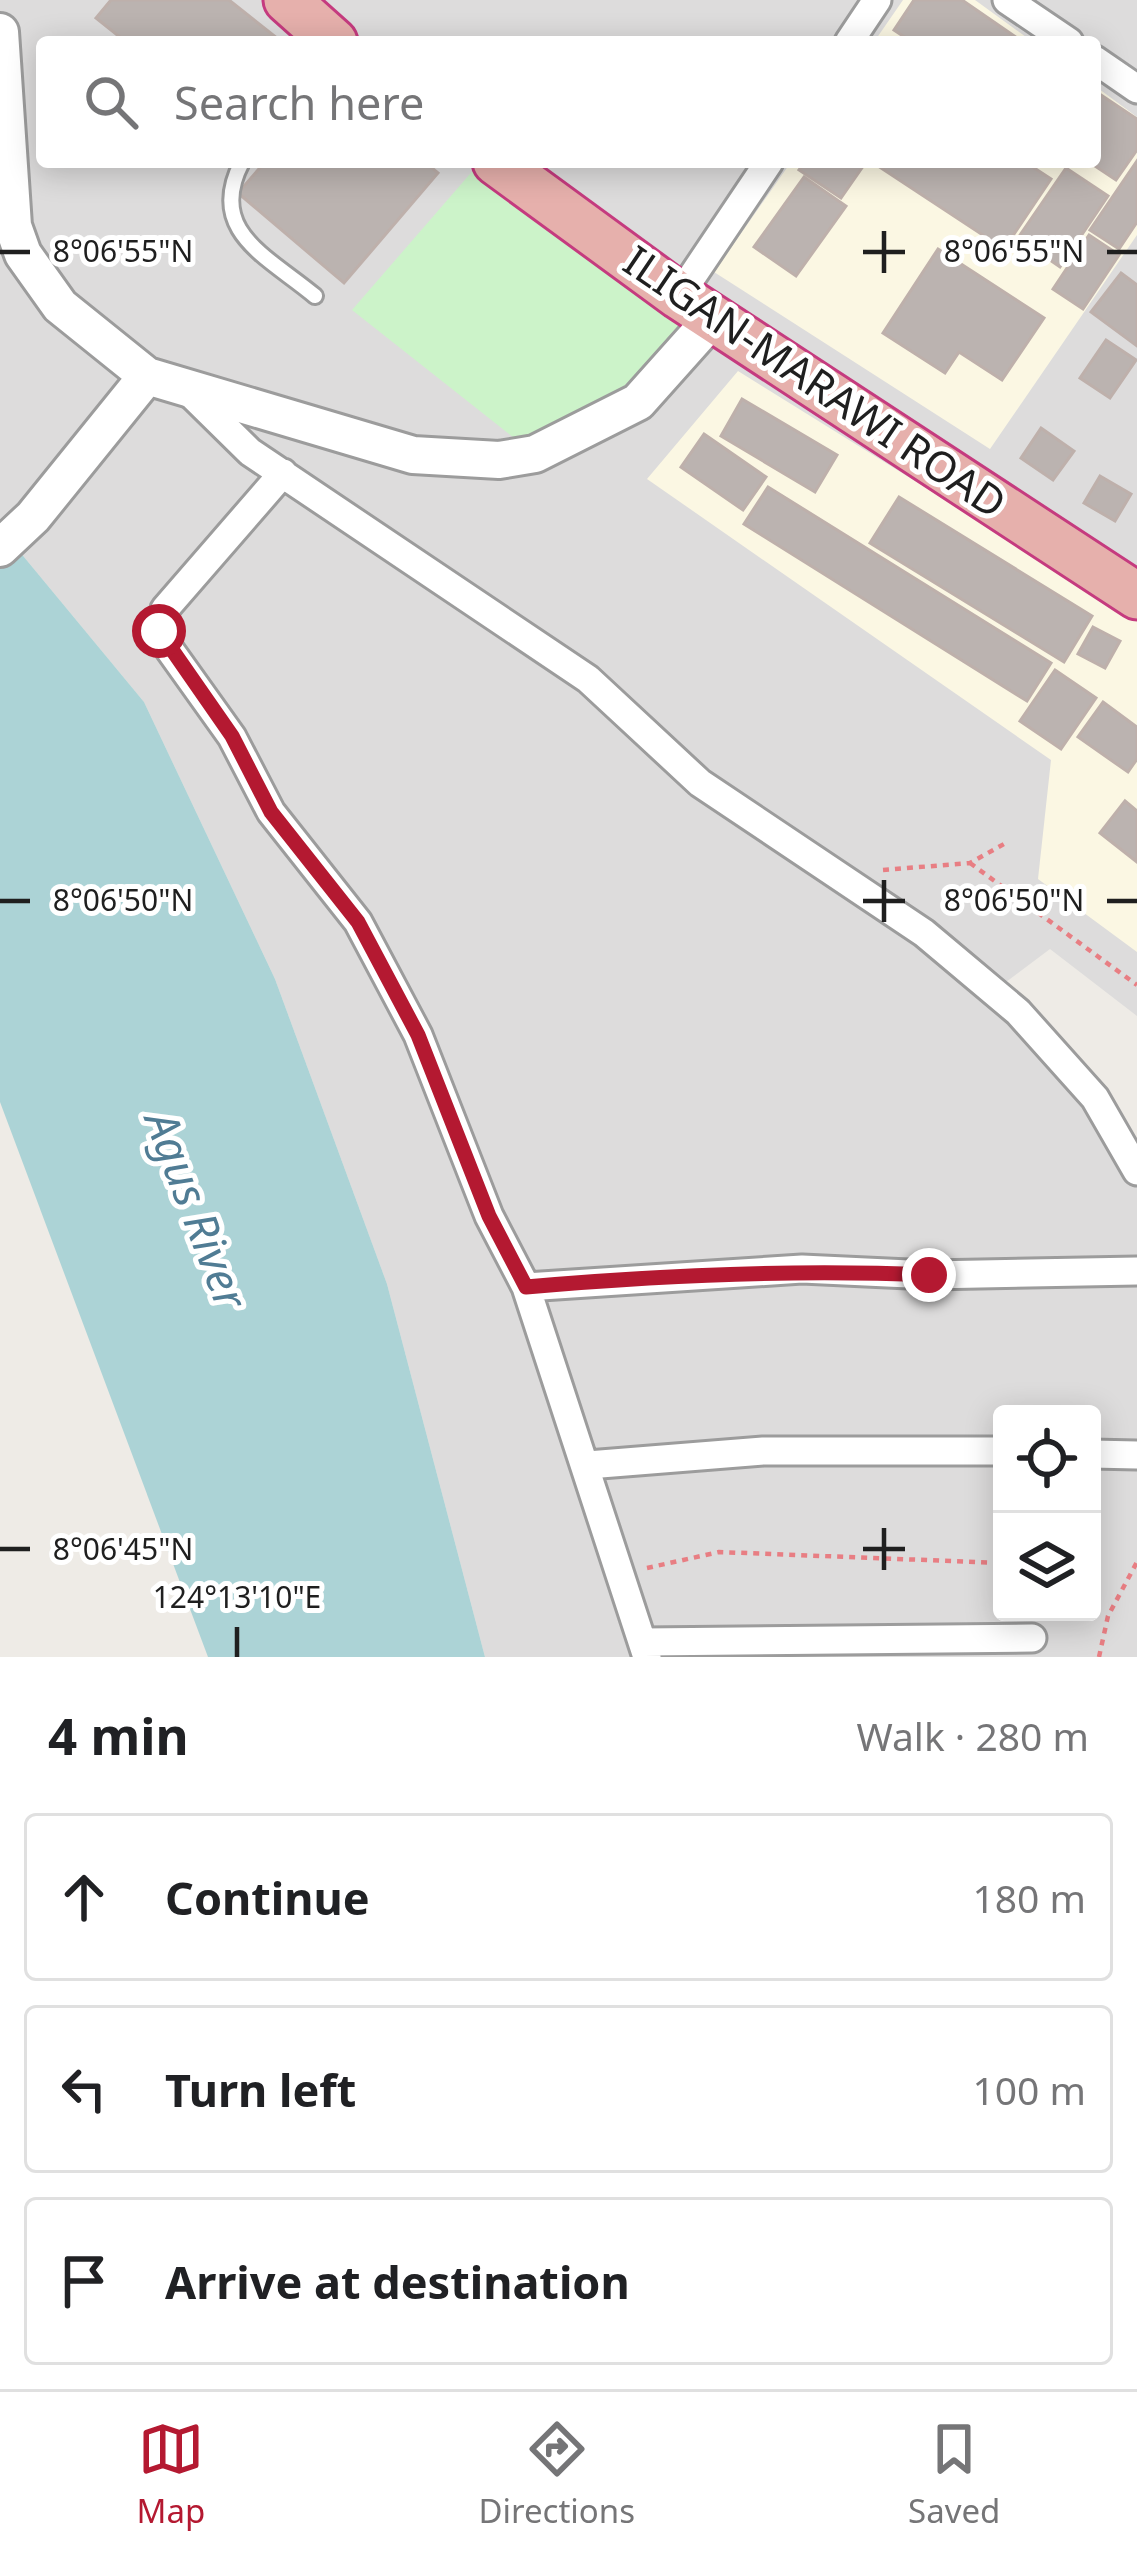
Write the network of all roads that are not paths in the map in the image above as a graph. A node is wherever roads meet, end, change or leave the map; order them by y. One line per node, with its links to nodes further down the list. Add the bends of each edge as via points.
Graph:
1 (287, 0): 5 (highway)
2 (877, 0): 6 (street)
3 (1007, 0): 7 (street)
4 (0, 32): 13 (street)
5 (327, 36)
6 (853, 36)
7 (1060, 36)
8 (1101, 64): 9 (street)
9 (1137, 89)
10 (239, 168): 15 (lane, via 228,194 235,229)
11 (504, 168): 16 (highway, ILIGAN-MARAWI ROAD)
12 (766, 168): 16 (street)
13 (5, 204): 14 (street)
14 (11, 247): 17 (street, via 60,306)
15 (315, 296)
16 (696, 307): 18 (street, via 638,402 535,454 413,455); 21 (highway, ILIGAN-MARAWI ROAD)
17 (147, 376): 18 (street); 20 (street)
18 (189, 392): 19 (street, via 218,425)
19 (284, 473): 22 (street, via 588,679 700,783 924,933 1018,1012 1095,1098); 24 (street, via 165,609 161,639 232,736 271,812 358,922 418,1035 489,1216)
20 (0, 548)
21 (1137, 596)
22 (1137, 1171)
23 (1137, 1271): 24 (street, via 802,1269)
24 (526, 1287): 28 (street)
25 (993, 1451): 28 (street, via 763,1451)
26 (1101, 1454): 27 (street)
27 (1137, 1455)
28 (588, 1465): 30 (street)
29 (1032, 1638): 30 (street)
30 (645, 1650)

